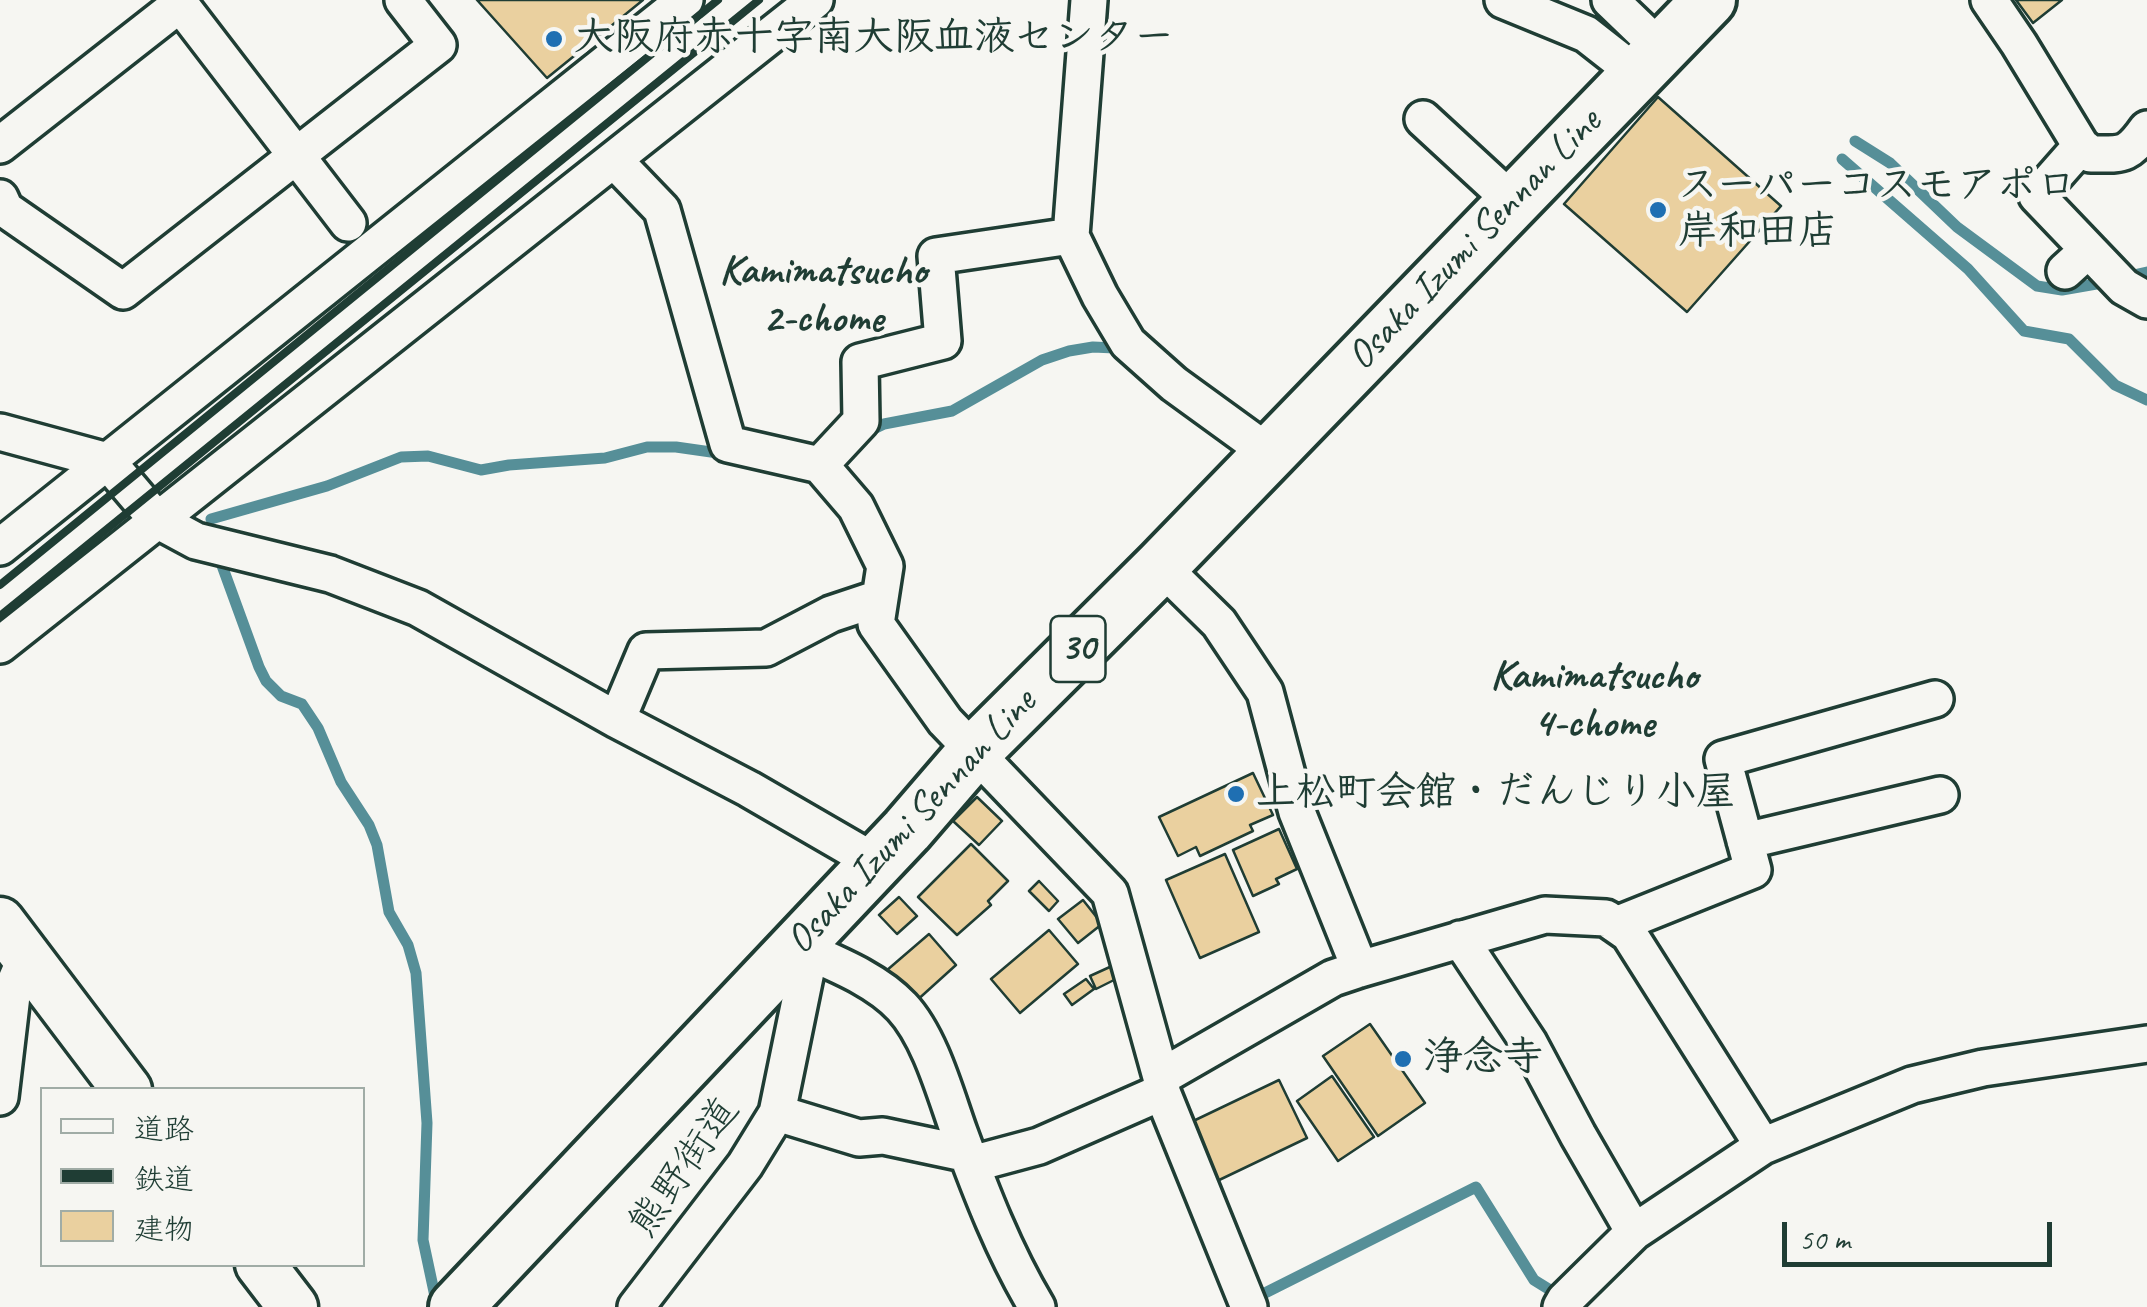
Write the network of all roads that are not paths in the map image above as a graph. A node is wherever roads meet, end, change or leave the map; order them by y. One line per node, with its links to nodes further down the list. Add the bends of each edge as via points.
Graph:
1 (402, 0): 15 (street, via 438,45)
2 (685, 0): 24 (street)
3 (815, 0): 16 (street)
4 (1090, 0): 20 (street)
5 (1502, 0): 10 (street)
6 (1610, 0): 10 (street)
7 (1709, 0): 10 (main road, Osaka Izumi Sennan Line / 30)
8 (1988, 0): 14 (street)
9 (178, 2): 13 (street); 15 (street)
10 (1649, 62): 18 (main road, Osaka Izumi Sennan Line / 30)
11 (1423, 118): 18 (street)
12 (2147, 129): 14 (street, via 2123,154 2091,154)
13 (0, 146)
14 (2081, 146): 21 (street, via 2037,196 2076,260)
15 (296, 156): 17 (street, via 123,291 5,209); 19 (street)
16 (614, 160): 25 (street, via 662,210 728,444); 26 (street)
17 (0, 198)
18 (1513, 202): 23 (main road, Osaka Izumi Sennan Line / 30)
19 (348, 223)
20 (1072, 236): 23 (street, via 1128,343); 25 (street, via 936,256 944,341 860,362 861,422)
21 (2147, 300)
22 (0, 432): 24 (street)
23 (1269, 452): 28 (main road, Osaka Izumi Sennan Line / 30)
24 (108, 461): 26 (street); 27 (street)
25 (820, 465): 29 (street, via 856,507 876,545 885,566)
26 (156, 520): 30 (street); 32 (street, via 196,540 330,574 418,608)
27 (0, 548)
28 (1161, 566): 33 (main road, Osaka Izumi Sennan Line / 30); 41 (street, via 1219,622 1265,692 1296,812)
29 (880, 598): 32 (street, via 766,648 646,651); 33 (street, via 876,624)
30 (0, 645)
31 (1935, 699): 35 (street, via 1723,759)
32 (617, 720): 36 (street)
33 (975, 750): 36 (main road, Osaka Izumi Sennan Line / 30); 43 (street, via 1110,893)
34 (1940, 795): 35 (street)
35 (1745, 841): 37 (street, via 1753,870)
36 (875, 862): 40 (main road, Osaka Izumi Sennan Line / 30)
37 (1616, 925): 38 (street, via 1606,918 1545,915); 47 (street, via 1629,934)
38 (1460, 938): 41 (street); 49 (street, via 1529,1043)
39 (13, 939): 44 (street); 45 (street)
40 (803, 949): 46 (street, 熊野街道); 48 (street, via 883,989 905,1009 932,1055); 52 (main road, Osaka Izumi Sennan Line / 30)
41 (1360, 968): 43 (street, via 1333,978)
42 (2147, 1044): 47 (street, via 1912,1085)
43 (1162, 1084): 48 (street, via 1039,1146); 55 (street)
44 (125, 1087)
45 (0, 1097)
46 (777, 1113): 48 (street, via 859,1138 883,1136); 53 (street, 熊野街道)
47 (1762, 1146): 49 (street)
48 (970, 1159): 54 (street)
49 (1634, 1232): 56 (street)
50 (262, 1267): 51 (street)
51 (293, 1307)
52 (456, 1307)
53 (638, 1307)
54 (1038, 1307)
55 (1249, 1307)
56 (1561, 1307)

